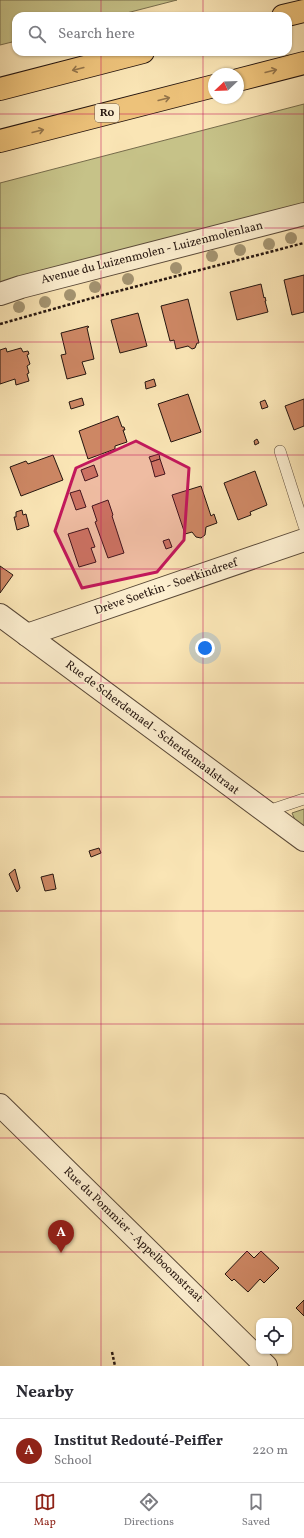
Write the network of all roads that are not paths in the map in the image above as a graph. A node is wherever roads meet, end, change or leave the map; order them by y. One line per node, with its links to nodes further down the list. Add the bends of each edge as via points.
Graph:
1 (304, 11): 2 (highway)
2 (292, 14)
3 (128, 56): 7 (highway, one-way to 7)
4 (304, 63): 5 (highway, one-way to 4)
5 (244, 78)
6 (208, 88): 8 (highway, R0, one-way to 6)
7 (0, 89)
8 (0, 141)
9 (304, 214): 10 (street, Avenue du Luizenmolen - Luizenmolenlaan)
10 (0, 294)
11 (280, 451): 12 (lane)
12 (304, 526)
13 (304, 540): 15 (street, Drève Soetkin - Soetkindreef)
14 (0, 615): 15 (street, Rue de Scherdemael - Scherdemaalstraat)
15 (27, 635): 17 (street, Rue de Scherdemael - Scherdemaalstraat)
16 (304, 799): 17 (lane)
17 (265, 812): 18 (street, Rue de Scherdemael - Scherdemaalstraat)
18 (304, 840)
19 (0, 1105): 20 (street, Rue du Pommier - Appelboomstraat)
20 (266, 1366)

